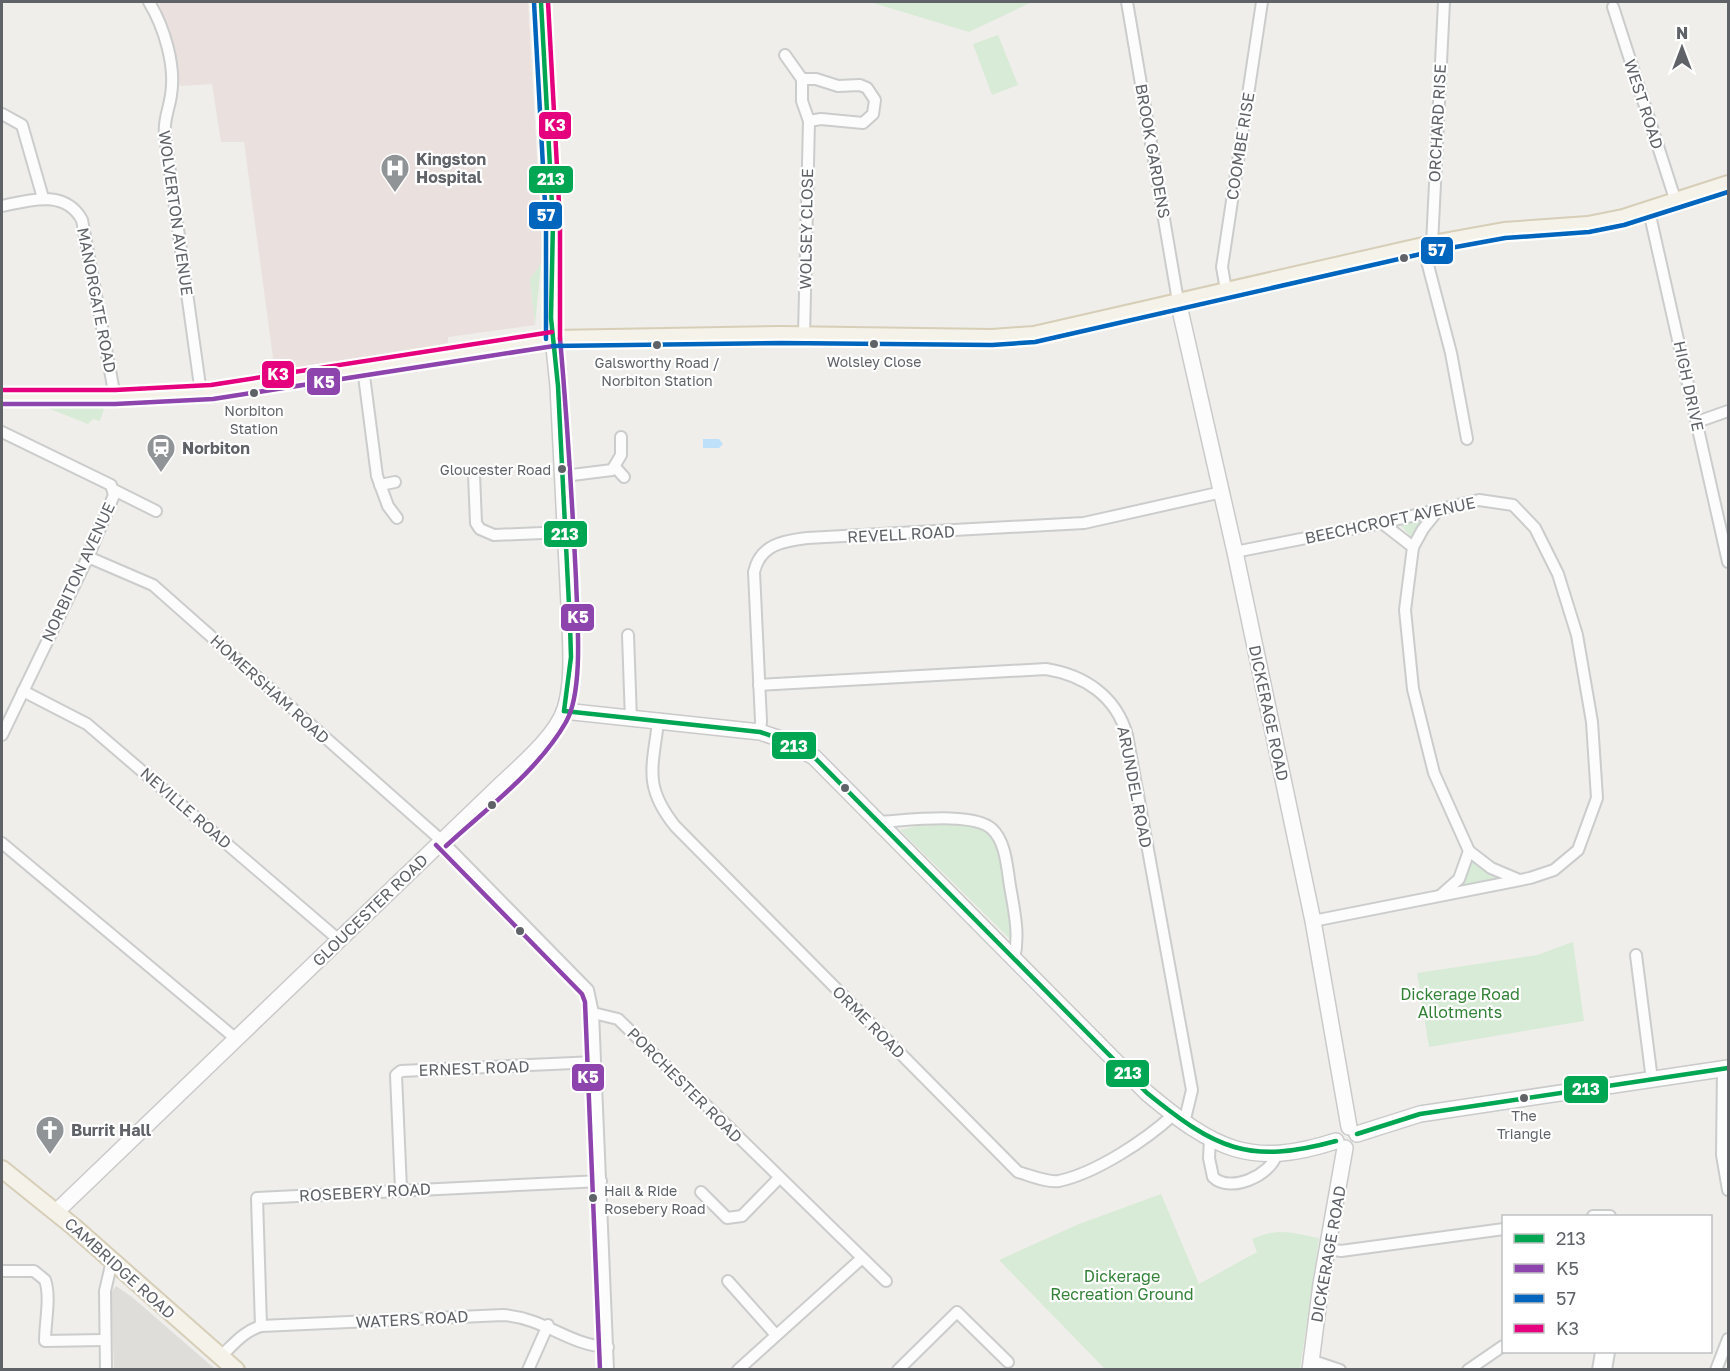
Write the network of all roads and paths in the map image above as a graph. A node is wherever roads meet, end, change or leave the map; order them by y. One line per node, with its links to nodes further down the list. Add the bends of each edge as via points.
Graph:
1 (149, 2): 22 (street, WOLVERTON AVENUE, via 162,26 172,80 165,136)
2 (541, 2): 20 (street, GLOUCESTER ROAD, via 553,222)
3 (1127, 2): 18 (street, BROOK GARDENS)
4 (1262, 2): 17 (street, COOMBE RISE, via 1222,267)
5 (1444, 2): 16 (street, ORCHARD RISE)
6 (1613, 7): 13 (street, WEST ROAD)
7 (785, 55): 8 (street, WOLSEY CLOSE)
8 (802, 80): 10 (street, WOLSEY CLOSE, via 802,100); 10 (street, via 860,85 875,100 873,114 863,123 821,118)
9 (2, 114): 12 (street, via 22,125)
10 (809, 121): 19 (street, WOLSEY CLOSE)
11 (1728, 184): 13 (main road)
12 (43, 198): 14 (street, MANORGATE ROAD); 24 (street, MANORGATE ROAD, via 67,204 82,220)
13 (1676, 202): 15 (main road)
14 (2, 206)
15 (1649, 211): 16 (main road, via 1588,225 1527,228); 26 (street, HIGH DRIVE)
16 (1428, 245): 17 (main road); 29 (street, ORCHARD RISE)
17 (1226, 290): 18 (main road)
18 (1178, 301): 19 (main road, via 1026,336); 37 (street, DICKERAGE ROAD)
19 (804, 336): 20 (main road)
20 (553, 339): 21 (main road); 32 (street, GLOUCESTER ROAD)
21 (363, 368): 22 (main road); 35 (street)
22 (201, 393): 24 (main road)
23 (2, 397): 24 (main road)
24 (115, 397)
25 (1728, 411): 26 (street)
26 (1697, 422): 46 (street, HIGH DRIVE)
27 (2, 432): 36 (street, NORBITON AVENUE, via 111,485)
28 (621, 437): 30 (street, via 621,454)
29 (1467, 439)
30 (615, 467): 32 (street); 33 (street)
31 (474, 474): 42 (street, via 476,523 486,533 494,536)
32 (564, 476): 42 (street, GLOUCESTER ROAD)
33 (624, 477)
34 (394, 482): 35 (street)
35 (380, 485): 40 (street, via 388,506)
36 (114, 490): 39 (street); 45 (street, NORBITON AVENUE)
37 (1222, 492): 44 (street, DICKERAGE ROAD); 48 (street, REVELL ROAD, via 1084,524 782,541 763,554 754,572)
38 (1439, 509): 41 (street, BEECHCROFT AVENUE); 43 (street); 59 (street, BEECHCROFT AVENUE, via 1479,500 1513,505 1535,528 1558,574 1577,635 1592,722 1597,798 1578,850 1554,870)
39 (156, 510)
40 (398, 518)
41 (1382, 523): 43 (street); 44 (street, BEECHCROFT AVENUE)
42 (565, 532): 50 (street, GLOUCESTER ROAD, via 571,657)
43 (1413, 547): 58 (street, via 1405,610 1413,689 1434,773)
44 (1235, 552): 61 (street, DICKERAGE ROAD)
45 (88, 557): 49 (street, NORBITON AVENUE); 56 (street, HOMERSHAM ROAD, via 153,585)
46 (1728, 562)
47 (628, 635): 51 (street)
48 (759, 685): 53 (street, REVELL ROAD); 70 (street, ARUNDEL ROAD, via 1046,669 1075,676 1107,698 1117,709 1127,735 1192,1090)
49 (23, 691): 54 (street, NORBITON AVENUE); 62 (street, NEVILLE ROAD, via 87,724)
50 (564, 711): 51 (street); 56 (street, GLOUCESTER ROAD, via 541,744)
51 (631, 720): 52 (street)
52 (658, 723): 53 (street); 70 (street, ORME ROAD, via 653,788 658,805 1018,1172 1057,1182 1107,1160)
53 (760, 732): 55 (street, via 814,757)
54 (2, 735)
55 (878, 822): 64 (street); 64 (street, via 972,820 992,828 1007,864 1018,941)
56 (441, 840): 62 (street, GLOUCESTER ROAD); 65 (street, via 588,990)
57 (2, 843): 66 (street)
58 (1469, 851): 59 (street, via 1491,868); 60 (street, via 1459,879)
59 (1518, 880): 60 (street, BEECHCROFT AVENUE)
60 (1438, 897): 61 (street, BEECHCROFT AVENUE)
61 (1313, 921): 71 (street, DICKERAGE ROAD)
62 (339, 940): 66 (street, GLOUCESTER ROAD)
63 (1636, 955): 69 (street)
64 (1014, 959): 70 (street, via 1147,1093)
65 (593, 1013): 67 (street); 76 (street, PORCHESTER ROAD, via 618,1019)
66 (235, 1038): 81 (street, GLOUCESTER ROAD)
67 (595, 1062): 77 (street); 78 (street, ERNEST ROAD, via 401,1071 396,1075)
68 (1726, 1069): 69 (street); 79 (street, via 1722,1155)
69 (1652, 1080): 71 (street, via 1420,1114)
70 (1179, 1119): 72 (street)
71 (1353, 1130): 73 (street, via 1339,1130)
72 (1210, 1139): 74 (street, via 1245,1152); 74 (street, via 1213,1177 1222,1183 1237,1184 1266,1170 1274,1164)
73 (1341, 1144): 74 (street); 83 (street, DICKERAGE ROAD)
74 (1276, 1155)
75 (2, 1169): 81 (main road, CAMBRIDGE ROAD)
76 (779, 1178): 80 (street, via 742,1216 734,1218 727,1218); 84 (street, PORCHESTER ROAD)
77 (601, 1181): 78 (street, ROSEBERY ROAD); 94 (street)
78 (401, 1189): 90 (street, ROSEBERY ROAD, via 257,1198)
79 (1728, 1190)
80 (702, 1192)
81 (56, 1212): 85 (main road, CAMBRIDGE ROAD)
82 (1502, 1229): 83 (street, via 1341,1251)
83 (1329, 1249): 100 (street, DICKERAGE ROAD, via 1319,1295)
84 (861, 1259): 88 (street, PORCHESTER ROAD); 91 (street)
85 (112, 1261): 93 (street, via 106,1276); 98 (main road, CAMBRIDGE ROAD)
86 (2, 1271): 93 (street, via 34,1271 45,1280 45,1341)
87 (728, 1281): 91 (street)
88 (886, 1281)
89 (548, 1325): 90 (street, WATERS ROAD, via 503,1315); 94 (street, WATERS ROAD, via 583,1344); 103 (street)
90 (261, 1326): 98 (street, WATERS ROAD, via 237,1339)
91 (776, 1335): 105 (street)
92 (1728, 1339): 111 (street)
93 (104, 1340): 101 (street)
94 (608, 1347): 104 (street)
95 (1502, 1347): 108 (street)
96 (1601, 1353): 109 (street)
97 (1609, 1353): 110 (street)
98 (221, 1356): 102 (main road, CAMBRIDGE ROAD)
99 (1008, 1362): 106 (street, via 957,1312)
100 (1312, 1365): 107 (street)
101 (106, 1370)
102 (236, 1370)
103 (528, 1370)
104 (608, 1370)
105 (738, 1370)
106 (898, 1370)
107 (1341, 1370)
108 (1468, 1370)
109 (1598, 1370)
110 (1606, 1370)
111 (1716, 1370)

